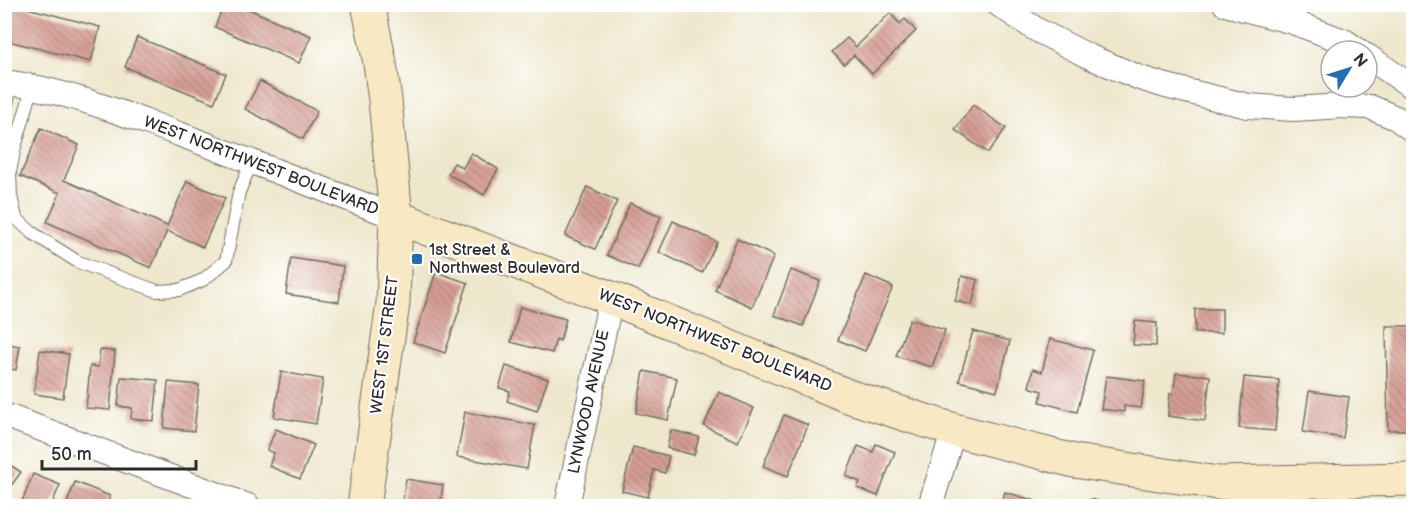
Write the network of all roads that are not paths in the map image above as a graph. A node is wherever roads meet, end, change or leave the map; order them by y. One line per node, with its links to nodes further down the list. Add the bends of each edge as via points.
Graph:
1 (998, 4): 9 (street, via 1037,30 1088,56 1157,84 1248,106)
2 (1225, 4): 4 (street, via 1293,22)
3 (371, 16): 13 (main road, WEST 1ST STREET, via 385,99)
4 (1332, 39)
5 (1379, 64): 7 (street)
6 (17, 83): 10 (lane); 12 (street, WEST NORTHWEST BOULEVARD, via 92,102); 12 (lane, via 15,147 10,172 16,218 78,262 157,291 179,290 203,280 226,261 239,192)
7 (1413, 88)
8 (1339, 99): 9 (street)
9 (1328, 107): 11 (street, via 1370,107 1396,118)
10 (4, 115)
11 (1413, 131)
12 (252, 161): 13 (street, WEST NORTHWEST BOULEVARD)
13 (396, 217): 14 (main road, WEST NORTHWEST BOULEVARD); 19 (main road, WEST 1ST STREET, via 393,303)
14 (611, 297): 16 (main road, WEST NORTHWEST BOULEVARD, via 848,396); 20 (street, LYNWOOD AVENUE)
15 (4, 415): 18 (street)
16 (954, 430): 17 (main road, WEST NORTHWEST BOULEVARD, via 1074,461 1218,483); 21 (street)
17 (1413, 479)
18 (248, 507)
19 (364, 507)
20 (567, 507)
21 (930, 507)

